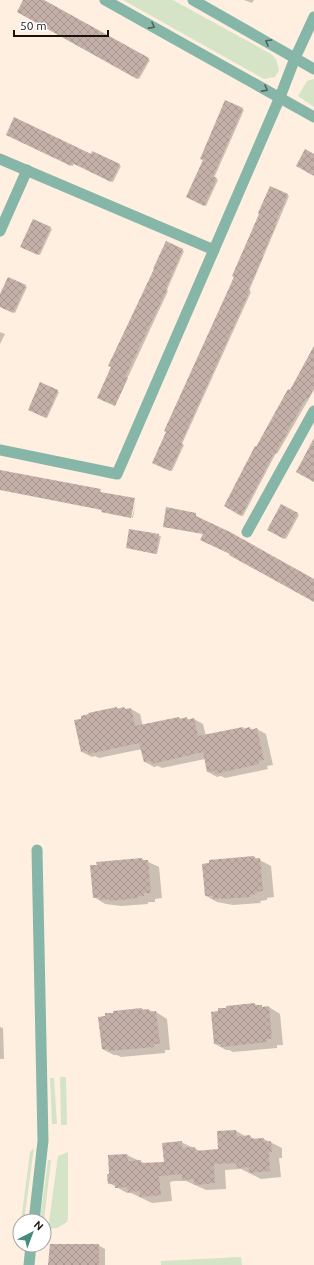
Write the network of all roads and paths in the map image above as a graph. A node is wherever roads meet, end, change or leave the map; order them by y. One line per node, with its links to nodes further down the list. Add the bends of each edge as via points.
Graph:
1 (105, 0): 6 (street, one-way to 6)
2 (193, 0): 4 (street, one-way to 2)
3 (314, 17): 4 (street)
4 (295, 58): 5 (street); 6 (street)
5 (314, 68)
6 (280, 97): 7 (street); 11 (street)
7 (314, 117)
8 (0, 159): 9 (street)
9 (27, 170): 10 (street); 11 (street)
10 (0, 231)
11 (214, 250): 13 (street, via 117,474)
12 (314, 411): 14 (street)
13 (0, 450)
14 (247, 532)
15 (37, 850): 16 (street, via 43,1141)
16 (35, 1213)
17 (30, 1253): 18 (street)
18 (29, 1265)

